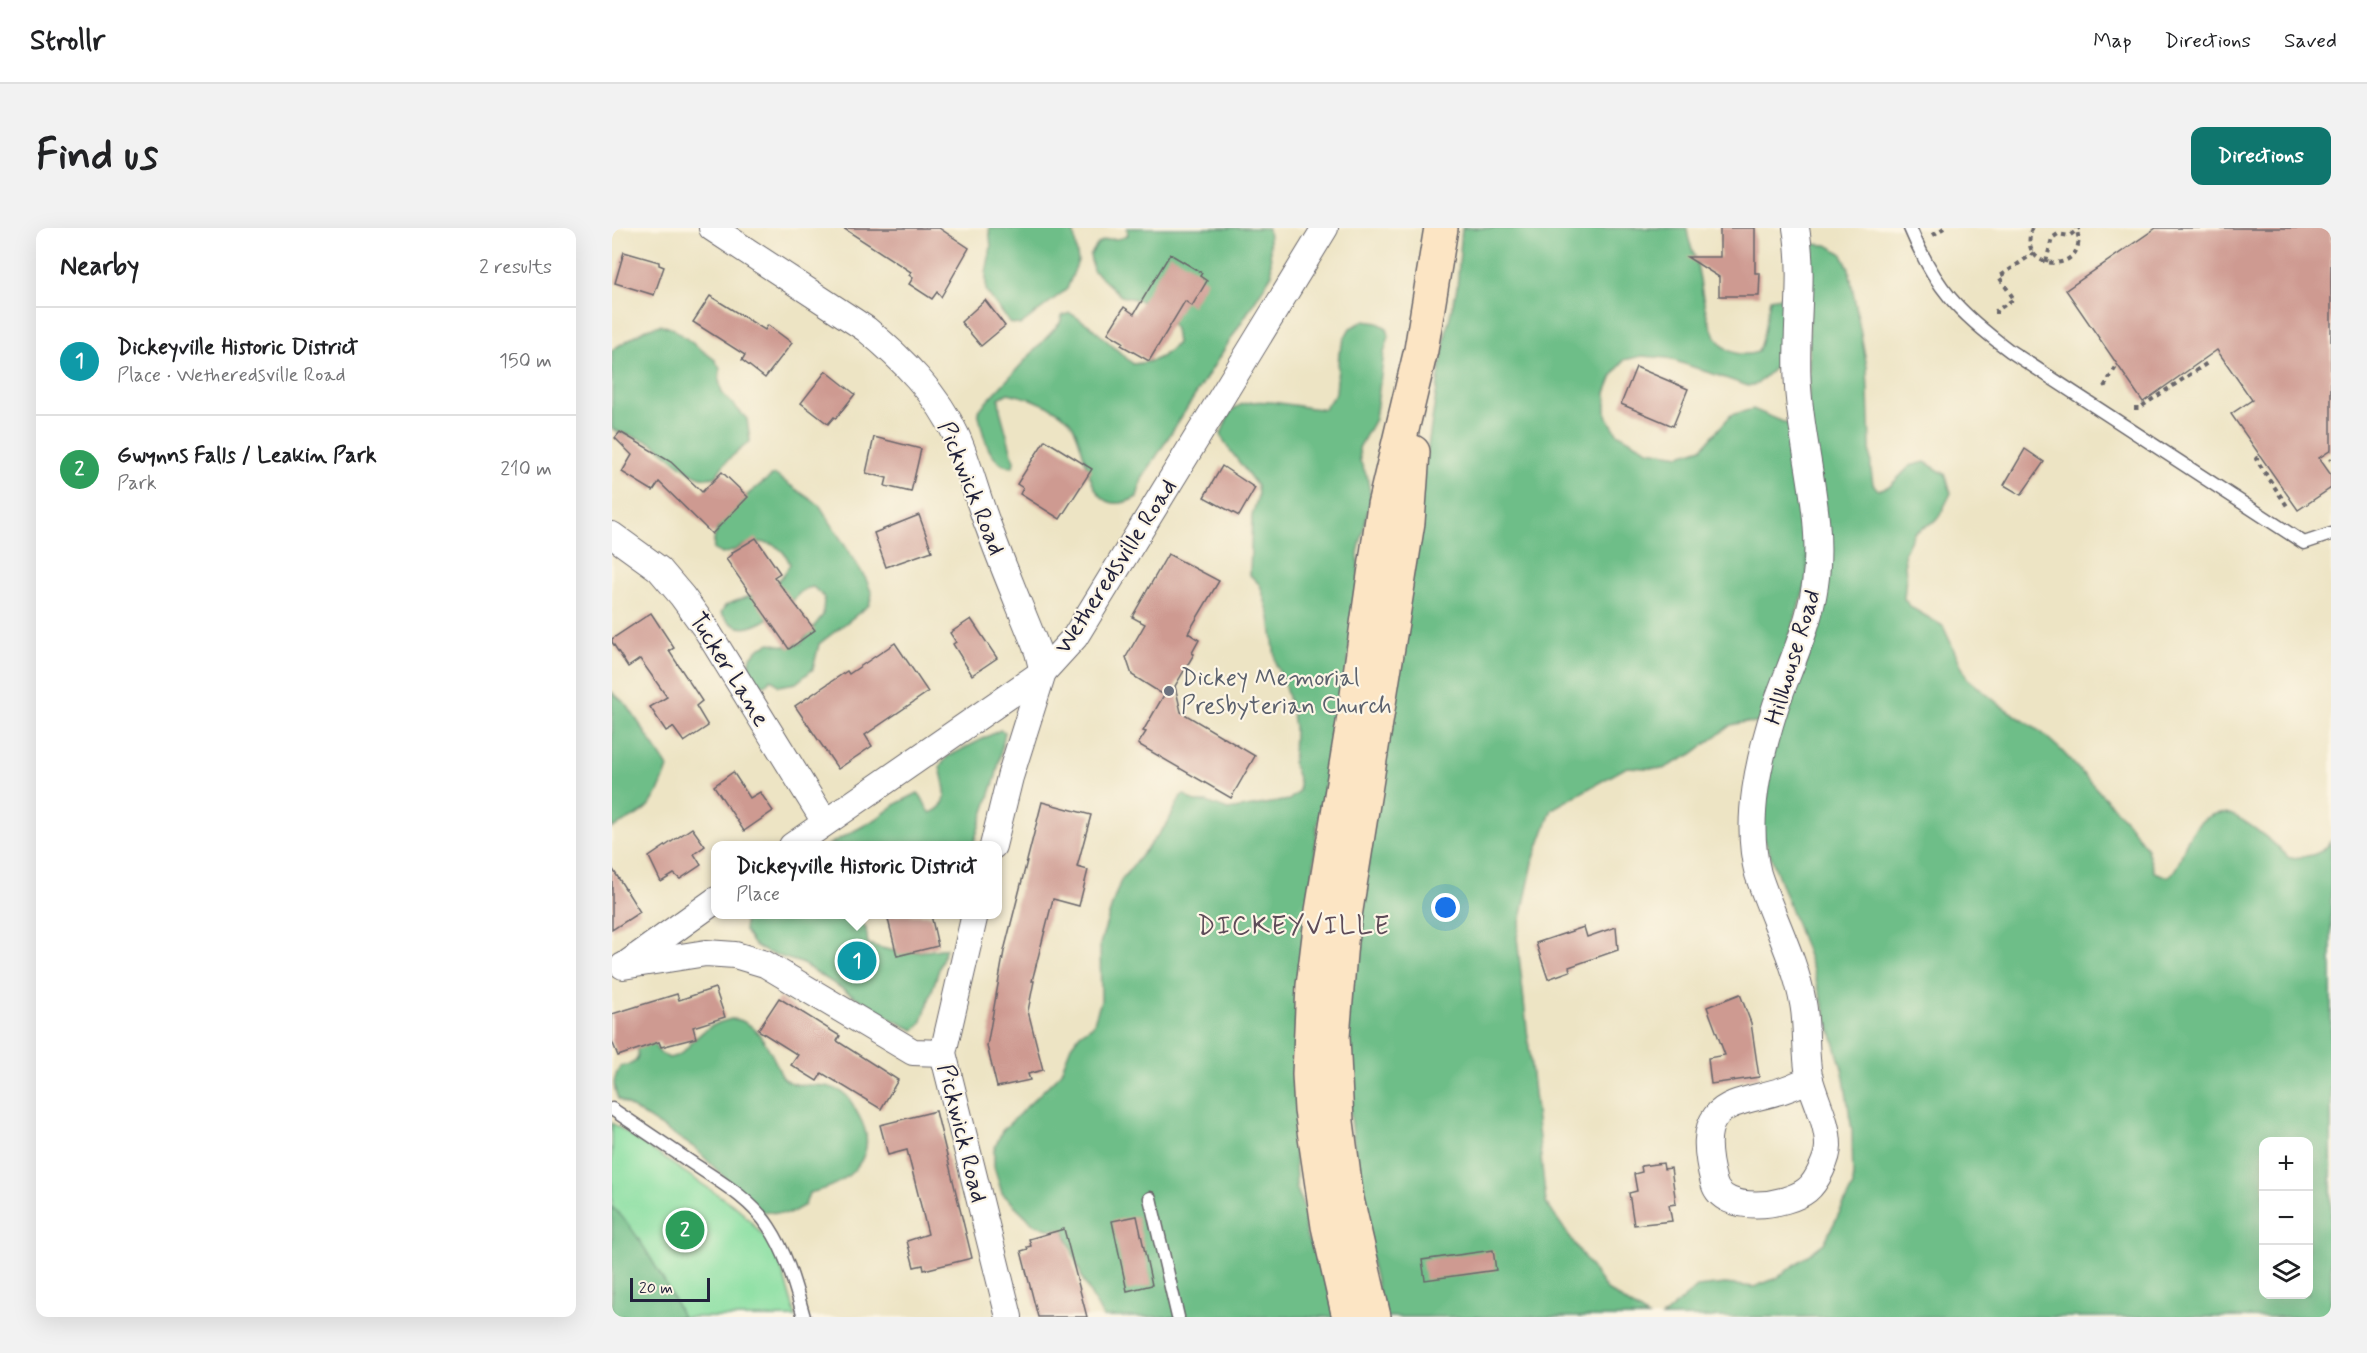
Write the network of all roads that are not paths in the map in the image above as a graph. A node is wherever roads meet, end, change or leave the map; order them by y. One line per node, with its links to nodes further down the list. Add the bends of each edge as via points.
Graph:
1 (712, 228): 9 (street, Pickwick Road, via 866,328 914,372 956,435)
2 (1325, 228): 9 (street, Wetheredsville Road, via 1075,637)
3 (1441, 228): 6 (main road)
4 (1797, 228): 17 (street, Hillhouse Road, via 1798,386 1818,559 1810,611 1762,756 1752,832 1758,874 1803,1004)
5 (1910, 228): 7 (lane, via 1932,275 1952,302 2010,351 2304,543)
6 (1421, 350): 23 (main road, via 1384,505 1322,911 1311,1013 1311,1110 1328,1226); 24 (main road, via 1408,522 1341,941 1333,1036 1336,1122 1347,1199)
7 (2331, 534)
8 (612, 535): 10 (street, Tucker Lane, via 659,569 682,596)
9 (1043, 672): 10 (street, Wetheredsville Road); 12 (street)
10 (825, 822): 11 (street, Wetheredsville Road)
11 (799, 841)
12 (994, 841)
13 (711, 903): 15 (street)
14 (974, 919): 16 (street, Pickwick Road)
15 (618, 968): 16 (street, via 706,952 735,956 765,964 913,1052)
16 (943, 1053): 21 (street, Pickwick Road)
17 (1810, 1078): 17 (street, Hillhouse Road, via 1826,1127 1828,1148 1820,1173 1808,1190 1780,1202 1762,1204 1740,1205 1723,1197 1712,1175 1708,1131 1712,1120 1735,1102 1795,1088)
18 (612, 1109): 20 (lane, via 750,1204 769,1226 782,1250)
19 (1150, 1198): 22 (lane)
20 (804, 1317)
21 (1009, 1317)
22 (1178, 1317)
23 (1349, 1317)
24 (1374, 1317)

